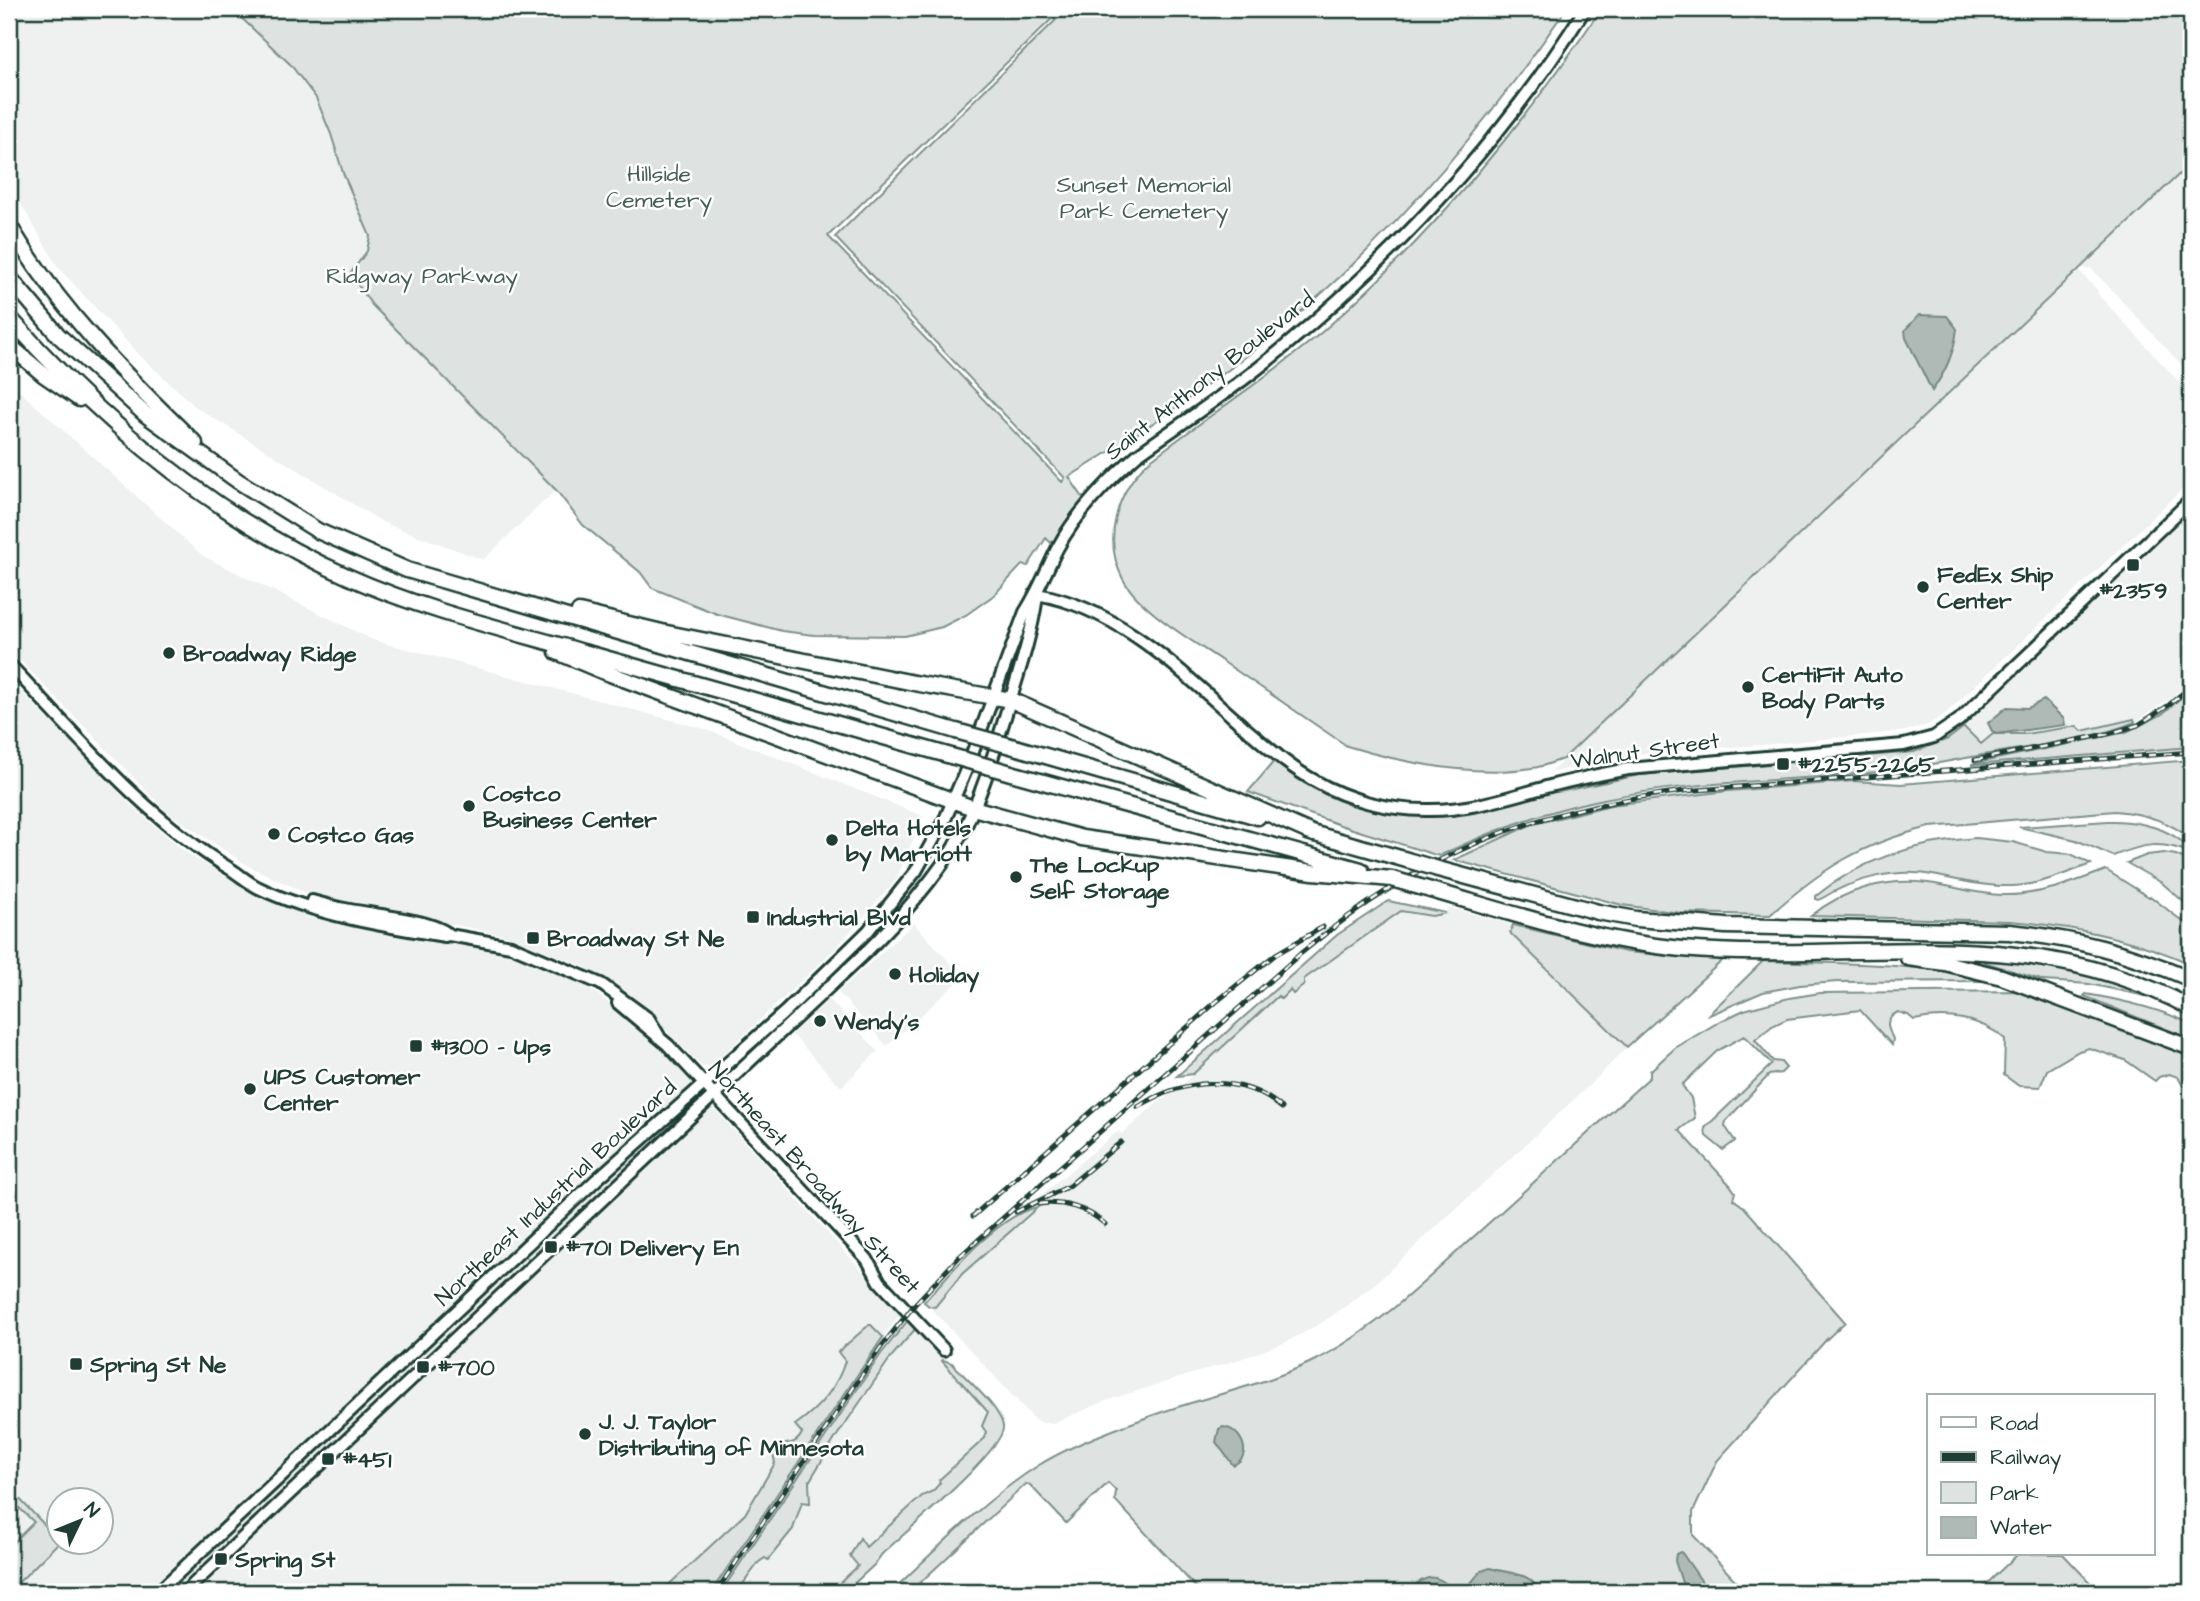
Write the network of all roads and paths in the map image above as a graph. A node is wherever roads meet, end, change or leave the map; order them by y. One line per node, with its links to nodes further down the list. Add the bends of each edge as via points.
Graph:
1 (1585, 9): 10 (street, Saint Anthony Boulevard, via 1506,120 1376,264 1282,349 1137,455 1103,487 1071,526)
2 (9, 225): 7 (highway, via 27,256 89,335)
3 (9, 277): 7 (highway, via 58,335 117,390)
4 (9, 317): 6 (highway)
5 (9, 345): 6 (highway)
6 (112, 422): 11 (highway, via 200,491 307,556 392,595)
7 (238, 481): 9 (highway, via 318,531)
8 (2191, 500): 10 (street, Walnut Street, via 1959,720 1934,737 1904,745 1628,769 1457,809 1392,808 1315,781 1277,755 1145,641 1065,599)
9 (408, 570): 13 (highway, via 662,632); 17 (highway, bridge)
10 (1037, 594): 13 (street, Saint Anthony Boulevard, via 1025,612); 14 (street, Saint Anthony Boulevard)
11 (498, 628): 15 (highway); 18 (highway, bridge)
12 (9, 664): 23 (street, Northeast Broadway Street, via 154,814 248,882 326,912 511,946 548,960 582,976 659,1036)
13 (992, 696): 14 (highway); 15 (street, Saint Anthony Boulevard)
14 (1011, 700): 16 (street, Saint Anthony Boulevard); 17 (highway)
15 (953, 801): 16 (highway); 23 (street, Northeast Industrial Boulevard, via 916,871 867,931)
16 (973, 808): 18 (highway, via 1082,838); 24 (street, Northeast Industrial Boulevard, via 946,858 893,924)
17 (1314, 834): 20 (highway, bridge, via 1636,919 1747,927 2045,935 2106,947)
18 (1392, 879): 19 (highway, bridge, via 1621,940 1706,950)
19 (1855, 952): 21 (highway, via 1934,950 2066,961 2121,977); 22 (highway, via 2002,977)
20 (2191, 979)
21 (2191, 1008)
22 (2191, 1048)
23 (704, 1083): 24 (street, Northeast Broadway Street); 26 (street, Northeast Industrial Boulevard)
24 (713, 1095): 25 (street, Northeast Broadway Street, via 867,1259 880,1282); 27 (street, Northeast Industrial Boulevard)
25 (942, 1348)
26 (158, 1592)
27 (185, 1592)

